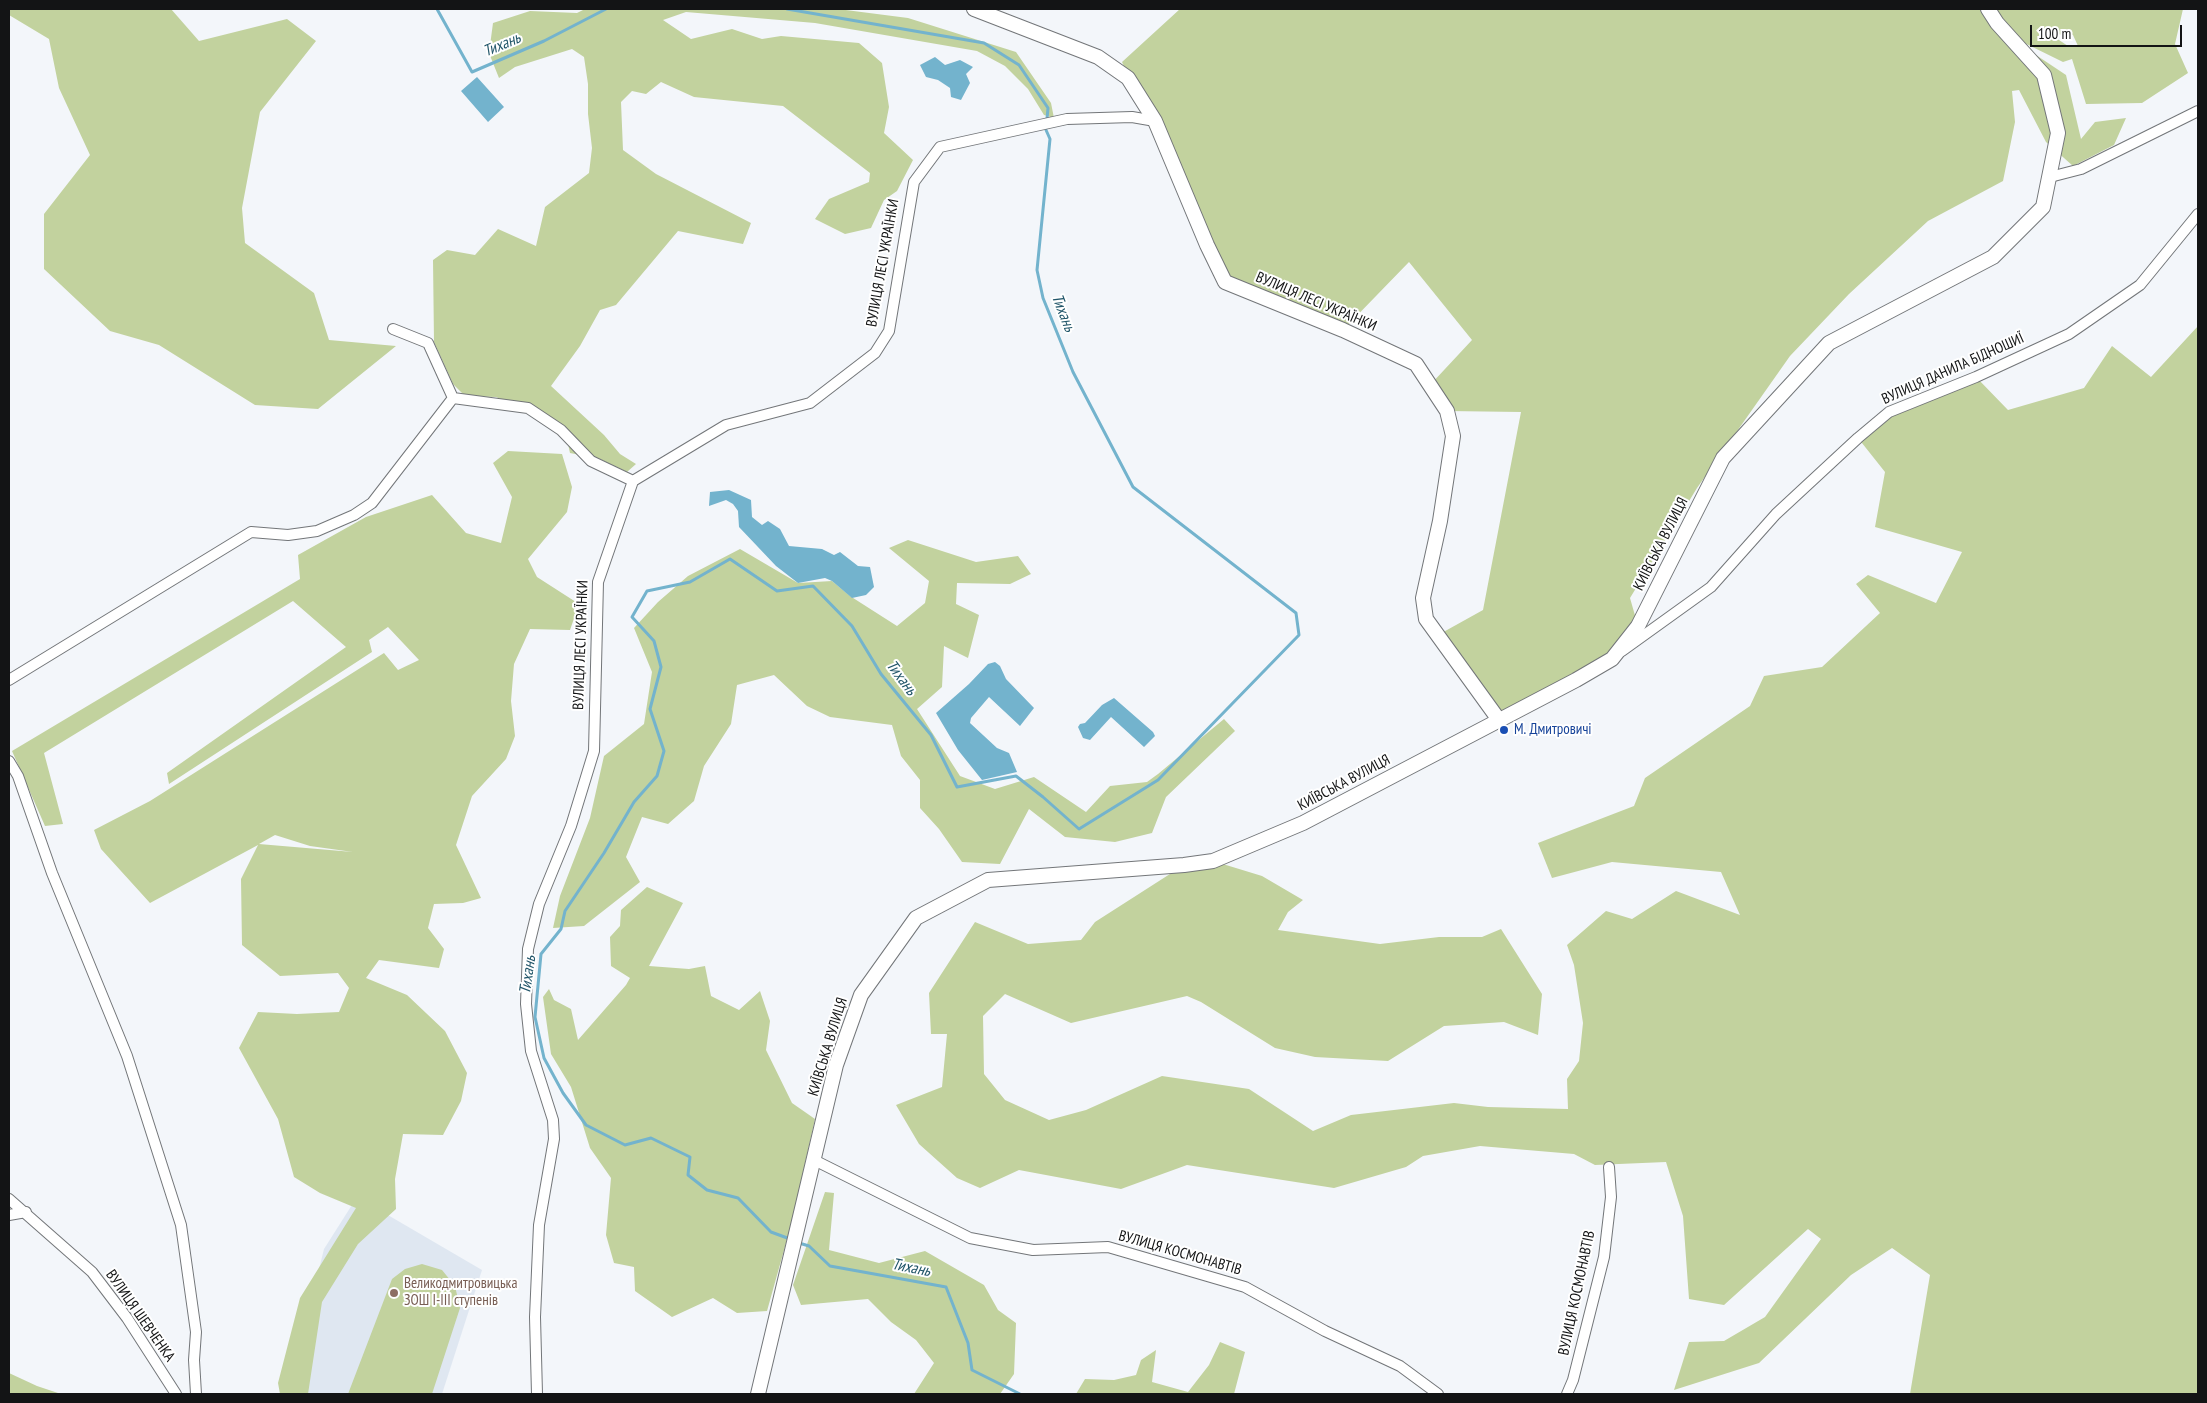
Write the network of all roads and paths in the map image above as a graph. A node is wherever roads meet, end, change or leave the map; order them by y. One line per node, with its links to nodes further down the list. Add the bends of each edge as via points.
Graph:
1 (974, 9): 4 (main road, via 1098,57 1128,78)
2 (1988, 9): 5 (main road, КИЇВСЬКА ВУЛИЦЯ, via 2044,75 2058,133)
3 (2198, 110): 5 (street, via 2081,169)
4 (1155, 121): 9 (street, ВУЛИЦЯ ЛЕСІ УКРАЇНКИ, via 1132,117 1068,119 940,147 914,182 889,331 875,353 810,403 726,426); 12 (main road, ВУЛИЦЯ ЛЕСІ УКРАЇНКИ, via 1225,282 1416,364 1447,411 1453,436 1440,521 1423,598 1426,620)
5 (2050, 177): 10 (main road, КИЇВСЬКА ВУЛИЦЯ, via 2043,207 1993,256 1829,343 1723,458 1638,626)
6 (2198, 214): 10 (street, ВУЛИЦЯ ДАНИЛА БІДНОШИЇ, via 2140,285 2069,334 1889,412 1776,514 1711,587)
7 (394, 330): 8 (street, via 428,342)
8 (453, 398): 9 (street, via 528,408 561,430 592,461); 11 (street, via 372,503 317,531 288,535 250,532)
9 (633, 481): 21 (street, ВУЛИЦЯ ЛЕСІ УКРАЇНКИ, via 598,582 594,751 572,826 539,904 528,949 526,1004 531,1051 553,1120 554,1139 539,1225 535,1318)
10 (1612, 659): 12 (main road, КИЇВСЬКА ВУЛИЦЯ)
11 (9, 680)
12 (1500, 720): 14 (main road, КИЇВСЬКА ВУЛИЦЯ, via 1303,823 1213,861 988,880 916,918 862,995 836,1065)
13 (9, 761): 20 (street, via 18,776 52,874 127,1056 181,1225 196,1332)
14 (814, 1160): 22 (main road, КИЇВСЬКА ВУЛИЦЯ); 23 (street, ВУЛИЦЯ КОСМОНАВТІВ, via 970,1238 1034,1250 1108,1247 1245,1288 1325,1332 1400,1366)
15 (1609, 1167): 24 (street, ВУЛИЦЯ КОСМОНАВТІВ, via 1611,1197 1604,1257)
16 (9, 1199): 17 (street, ВУЛИЦЯ ШЕВЧЕНКА)
17 (26, 1212): 18 (street); 19 (street, ВУЛИЦЯ ШЕВЧЕНКА, via 92,1272 127,1318)
18 (9, 1214)
19 (176, 1394)
20 (196, 1394)
21 (537, 1394)
22 (758, 1394)
23 (1438, 1394)
24 (1567, 1394)

